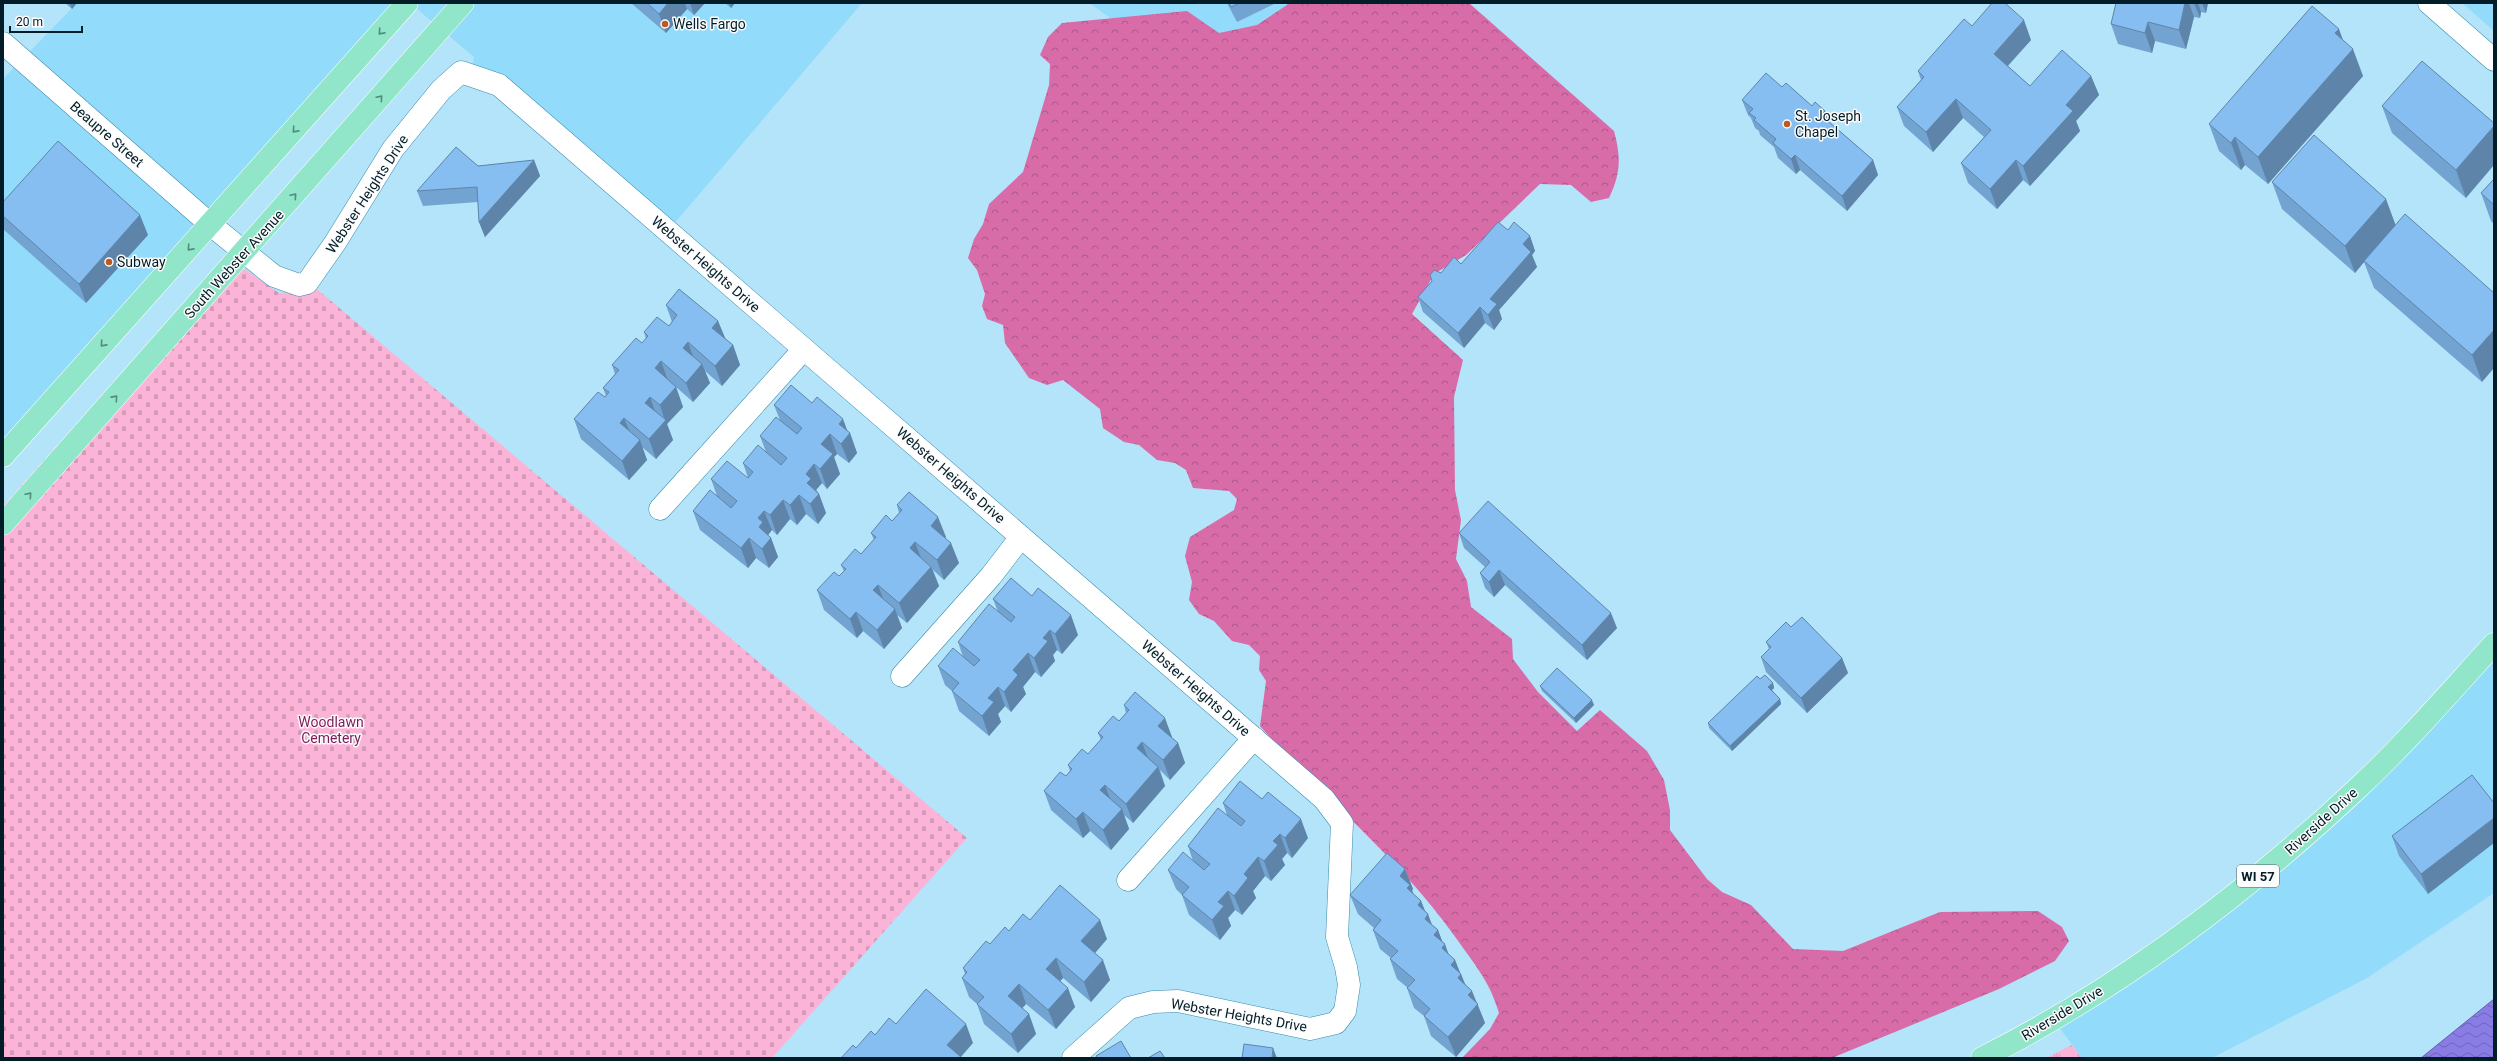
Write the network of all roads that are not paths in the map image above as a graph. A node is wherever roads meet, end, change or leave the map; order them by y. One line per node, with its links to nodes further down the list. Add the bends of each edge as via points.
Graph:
1 (407, 3): 6 (main road, one-way to 6)
2 (463, 3): 7 (main road, South Webster Avenue, one-way to 2)
3 (2430, 3): 5 (street)
4 (3, 43): 6 (street, Beaupre Street)
5 (2494, 60)
6 (211, 225): 7 (street, Webster Heights Drive); 9 (main road, one-way to 9)
7 (245, 253): 8 (street, Webster Heights Drive, via 274,276 299,286 307,283 393,149 441,90 461,72 500,85); 11 (main road, South Webster Avenue, one-way to 7)
8 (804, 349): 10 (street); 12 (street, Webster Heights Drive)
9 (3, 456)
10 (660, 509)
11 (3, 524)
12 (1021, 536): 14 (street, via 991,576); 15 (street, Webster Heights Drive)
13 (2494, 644): 18 (main road, Riverside Drive / WI 57, via 2360,786 2268,869 2148,959 2079,1004)
14 (902, 676)
15 (1254, 738): 16 (street); 17 (street, Webster Heights Drive, via 1324,799 1342,823 1337,937 1349,985 1345,1011 1336,1024 1310,1029 1178,1001 1153,1002 1129,1008)
16 (1128, 880)
17 (1073, 1058)
18 (1982, 1058)

